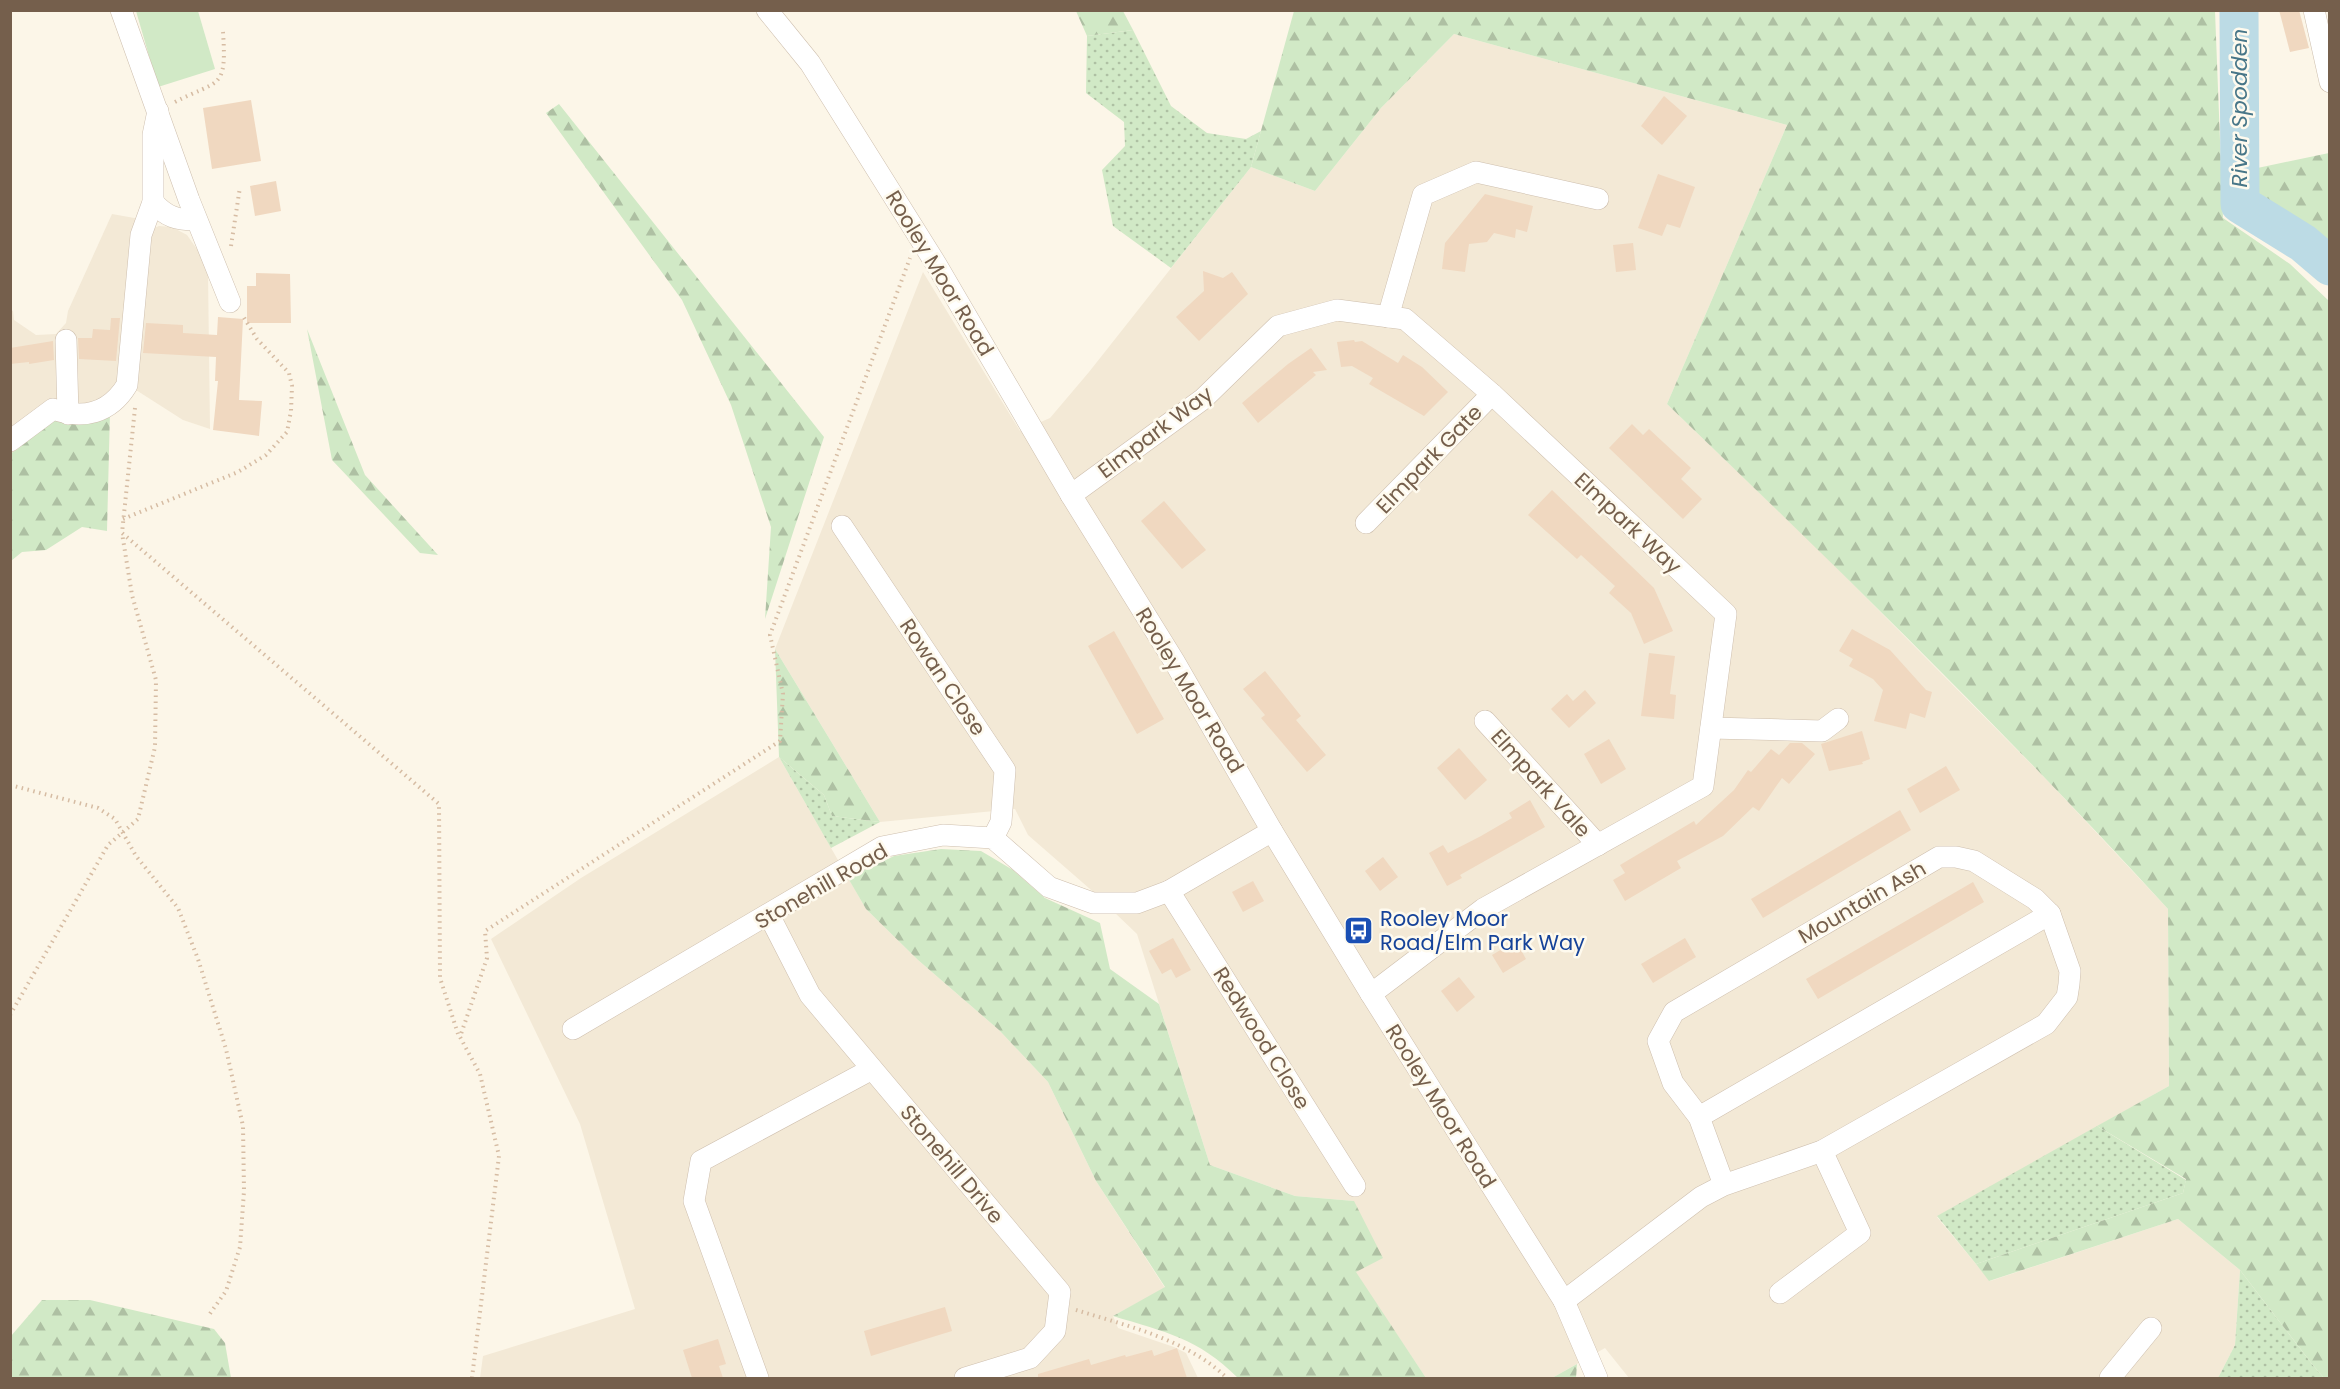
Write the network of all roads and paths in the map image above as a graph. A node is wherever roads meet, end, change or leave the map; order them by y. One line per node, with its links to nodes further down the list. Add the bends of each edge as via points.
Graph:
1 (120, 10): 6 (street)
2 (767, 10): 11 (street, Rooley Moor Road, via 810,63)
3 (2314, 10): 5 (street)
4 (224, 32): 6 (path, via 223,70 218,81)
5 (2330, 82)
6 (158, 111): 9 (street, via 153,135); 10 (street)
7 (240, 187): 12 (path, via 230,248)
8 (1598, 199): 14 (street, via 1476,172 1424,195)
9 (153, 202): 10 (street, via 162,213 178,220); 16 (street, via 141,235)
10 (196, 220): 12 (street)
11 (918, 236): 20 (street, Rooley Moor Road); 39 (path, via 770,635 783,694 780,741 485,931 487,958)
12 (211, 259): 13 (street)
13 (230, 303): 21 (path, via 289,373 292,386 287,432 266,455 238,472)
14 (1388, 317): 17 (street, Elmpark Way, via 1405,319); 20 (street, Elmpark Way, via 1337,310 1278,326 1203,399)
15 (66, 340): 18 (street)
16 (127, 385): 18 (street, via 120,396 94,414); 21 (path, via 137,393)
17 (1492, 394): 22 (street, Elmpark Gate); 27 (street, Elmpark Way, via 1726,614)
18 (68, 414): 19 (street, via 52,409)
19 (10, 441)
20 (1071, 495): 29 (street, Rooley Moor Road, via 1174,661)
21 (123, 519): 24 (path)
22 (1366, 524)
23 (842, 526): 31 (street, Rowan Close, via 1005,770 1001,822)
24 (122, 533): 30 (path, via 132,595 156,680 156,747 138,819); 39 (path, via 439,804 440,978)
25 (1838, 720): 27 (street, via 1822,731)
26 (1485, 721): 32 (street, Elmpark Vale)
27 (1711, 728): 32 (street, Elmpark Way, via 1703,786)
28 (10, 785): 30 (path, via 98,808 115,819)
29 (1272, 831): 33 (street); 36 (street, Rooley Moor Road)
30 (122, 832): 37 (path, via 108,845); 48 (path, via 178,908 226,1049 243,1126 240,1247 226,1291)
31 (993, 838): 33 (street, via 1048,887 1094,903 1137,903); 35 (street, Stonehill Road, via 943,835 882,847)
32 (1598, 845): 36 (street, Elmpark Way, via 1483,909)
33 (1169, 891): 44 (street, Redwood Close)
34 (2050, 914): 41 (street); 41 (street, Mountain Ash, via 2035,899 1974,861 1939,857 1928,863 1674,1012 1658,1041 1673,1083); 42 (street, Mountain Ash, via 2070,971 2067,997 2046,1024)
35 (769, 915): 38 (street, Stonehill Road); 40 (street, Stonehill Drive, via 810,995)
36 (1371, 994): 46 (street, Rooley Moor Road)
37 (10, 1015)
38 (573, 1029)
39 (460, 1037): 50 (path, via 480,1074 499,1156)
40 (872, 1070): 47 (street, Stonehill Drive, via 1060,1292); 51 (street, via 701,1161 694,1201)
41 (1699, 1117): 43 (street, Mountain Ash)
42 (1822, 1151): 43 (street, Mountain Ash); 45 (street, via 1860,1233)
43 (1724, 1185): 46 (street, Mountain Ash, via 1701,1197)
44 (1355, 1186)
45 (1780, 1293)
46 (1564, 1301): 54 (street, Rooley Moor Road)
47 (1058, 1304): 52 (street, via 1055,1331 1030,1358); 53 (path, via 1146,1331 1211,1363)
48 (209, 1315)
49 (2151, 1328): 55 (street)
50 (472, 1378)
51 (758, 1378)
52 (966, 1378)
53 (1227, 1378)
54 (1597, 1378)
55 (2110, 1378)

